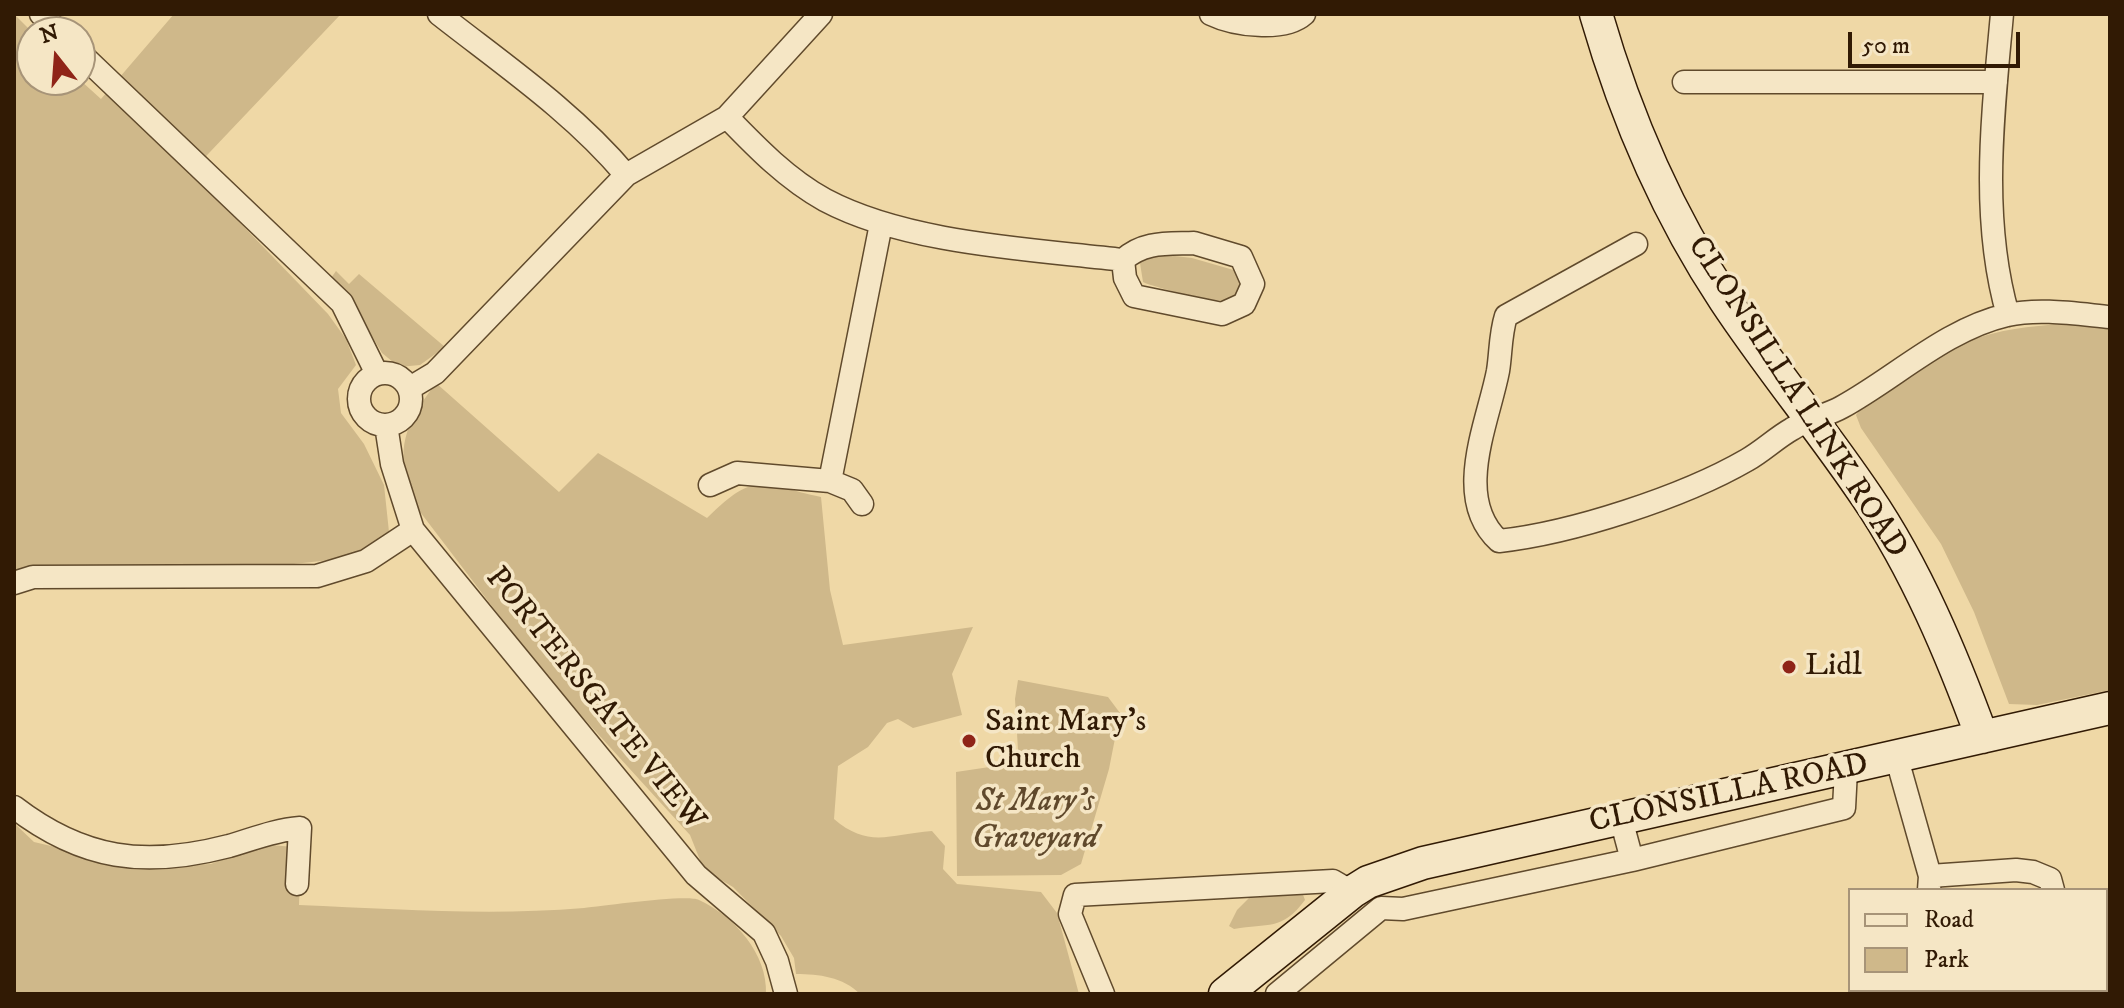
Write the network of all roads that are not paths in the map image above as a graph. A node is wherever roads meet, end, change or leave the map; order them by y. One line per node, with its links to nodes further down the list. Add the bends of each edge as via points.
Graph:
1 (439, 14): 11 (street, via 564,112)
2 (821, 14): 10 (street)
3 (1211, 14): 4 (street, via 1256,25)
4 (1304, 14)
5 (1596, 14): 19 (main road, CLONSILLA LINK ROAD, via 1630,117 1663,189 1723,298)
6 (2002, 14): 9 (street)
7 (96, 68): 17 (street, via 342,303)
8 (1684, 82): 9 (street)
9 (1996, 82): 15 (street, via 1990,227)
10 (727, 117): 11 (street); 12 (street, via 792,177 824,199)
11 (626, 175): 18 (street, via 435,373)
12 (881, 224): 14 (street); 21 (street)
13 (1636, 244): 19 (street, via 1506,316 1477,454 1477,499 1490,533 1499,541 1520,539 1663,497 1728,470)
14 (1123, 260): 14 (street, via 1147,244 1194,243 1241,257 1253,284 1244,304 1222,314 1134,296)
15 (2008, 315): 16 (street); 19 (street, via 1944,343)
16 (2110, 317)
17 (377, 374): 18 (street, via 399,376); 20 (street, via 362,388 359,406 371,421)
18 (410, 388): 20 (street, via 406,414)
19 (1811, 420): 27 (main road, CLONSILLA LINK ROAD, via 1901,554)
20 (386, 425): 24 (street, PORTERSGATE VIEW)
21 (830, 481): 22 (street, via 737,473); 23 (street, via 852,490)
22 (710, 485)
23 (862, 504)
24 (413, 530): 25 (street, via 366,561 317,576 33,577); 38 (street, PORTERSGATE VIEW, via 696,875 764,933)
25 (14, 583)
26 (2110, 708): 27 (main road, CLONSILLA ROAD)
27 (1982, 737): 28 (main road, CLONSILLA ROAD)
28 (1897, 759): 29 (main road, CLONSILLA ROAD); 33 (street)
29 (1846, 770): 31 (main road, CLONSILLA ROAD); 32 (street, via 1844,808)
30 (14, 807): 34 (street, via 45,831 120,858 188,856 300,828)
31 (1621, 819): 32 (street); 36 (main road, CLONSILLA ROAD, via 1423,863)
32 (1632, 860): 36 (street, via 1403,909)
33 (1930, 883): 35 (street, via 2033,872 2050,879)
34 (297, 884)
35 (2052, 888)
36 (1367, 894): 37 (main road, CLONSILLA ROAD); 39 (street, via 1333,881 1075,895 1070,914); 40 (street)
37 (1242, 989)
38 (786, 994)
39 (1103, 994)
40 (1277, 994)

